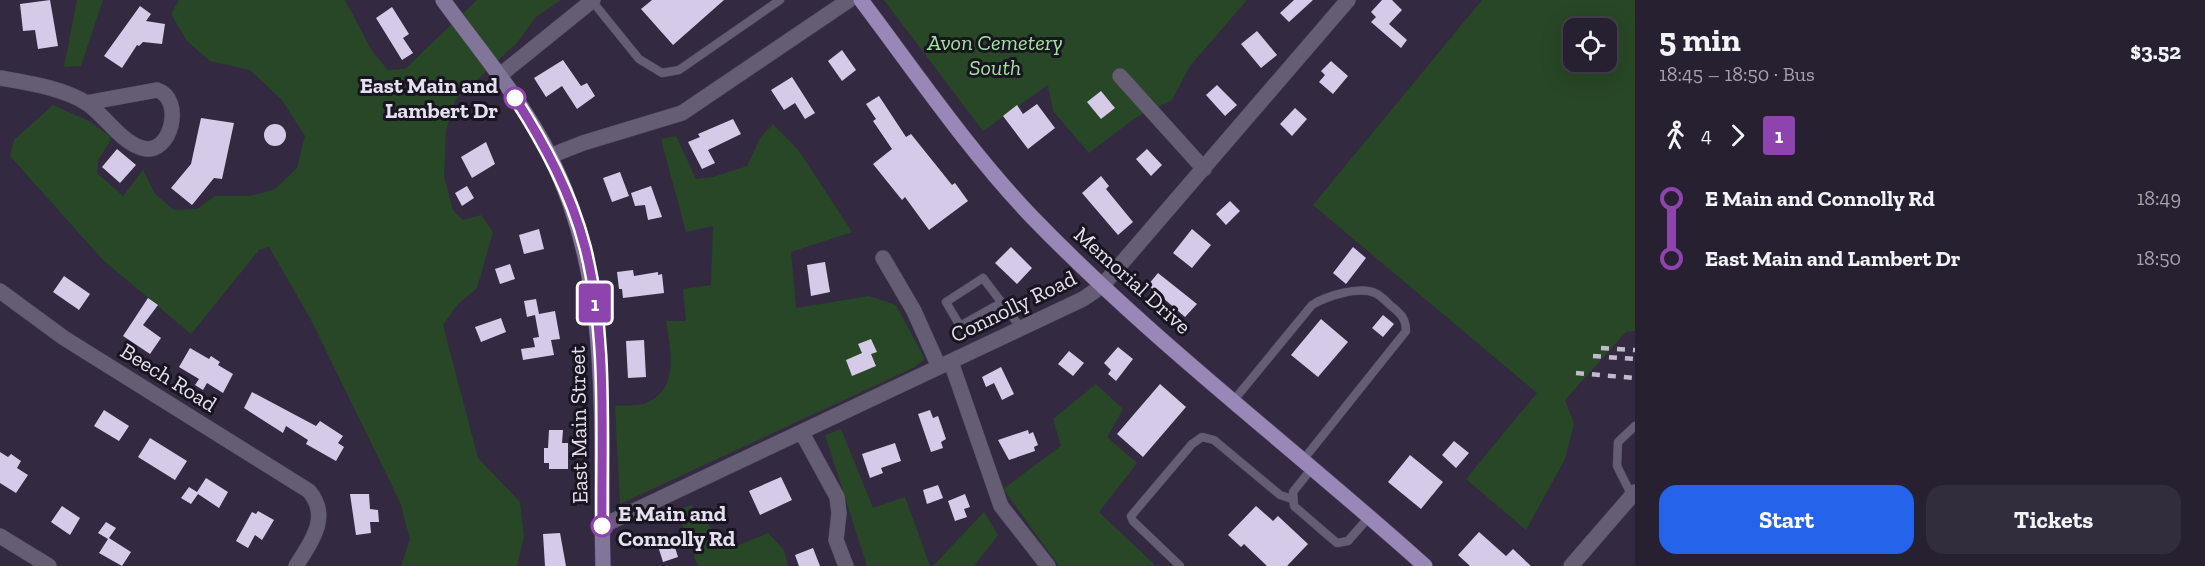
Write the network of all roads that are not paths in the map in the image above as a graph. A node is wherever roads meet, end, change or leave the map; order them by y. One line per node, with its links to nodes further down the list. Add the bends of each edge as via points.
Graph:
1 (443, 0): 7 (main road, East Main Street)
2 (592, 0): 3 (lane, via 639,59 662,73 679,70); 7 (street)
3 (780, 0)
4 (849, 0): 11 (street, via 682,113)
5 (861, 0): 14 (main road, Memorial Drive, via 997,177)
6 (1348, 0): 12 (street, Connolly Road)
7 (499, 76): 11 (main road, East Main Street)
8 (1120, 76): 12 (street)
9 (0, 78): 10 (street, via 51,89)
10 (86, 103): 10 (street, via 142,148 162,142 172,120 171,106 157,90)
11 (550, 156): 26 (main road, East Main Street, via 585,247 594,297 600,346)
12 (1204, 169): 14 (street, Connolly Road)
13 (883, 258): 18 (street)
14 (1102, 286): 17 (street, Connolly Road); 19 (main road, Memorial Drive)
15 (0, 291): 30 (street, Beech Road, via 64,338 315,499 319,525)
16 (1002, 303): 16 (lane, via 983,278 946,302 960,326); 17 (lane)
17 (1021, 328): 18 (street, Connolly Road)
18 (945, 364): 21 (street, Connolly Road); 33 (street, via 1001,506)
19 (1234, 400): 22 (main road, Memorial Drive); 22 (lane, via 1312,305 1323,297 1375,293 1398,311 1405,319 1406,331)
20 (1635, 426): 23 (lane, via 1618,442 1617,466)
21 (802, 433): 26 (street, Connolly Road); 32 (street, via 837,497 836,540)
22 (1307, 464): 24 (lane); 25 (main road, Memorial Drive)
23 (1634, 496): 35 (street)
24 (1292, 499): 25 (lane, via 1294,506 1337,543 1348,541); 34 (lane, via 1280,495 1214,441 1202,437 1131,516)
25 (1369, 517): 28 (main road, Memorial Drive)
26 (602, 526): 31 (main road, East Main Street)
27 (0, 536): 29 (street)
28 (1420, 561)
29 (49, 566)
30 (296, 566)
31 (603, 566)
32 (846, 566)
33 (1048, 566)
34 (1180, 566)
35 (1571, 566)

